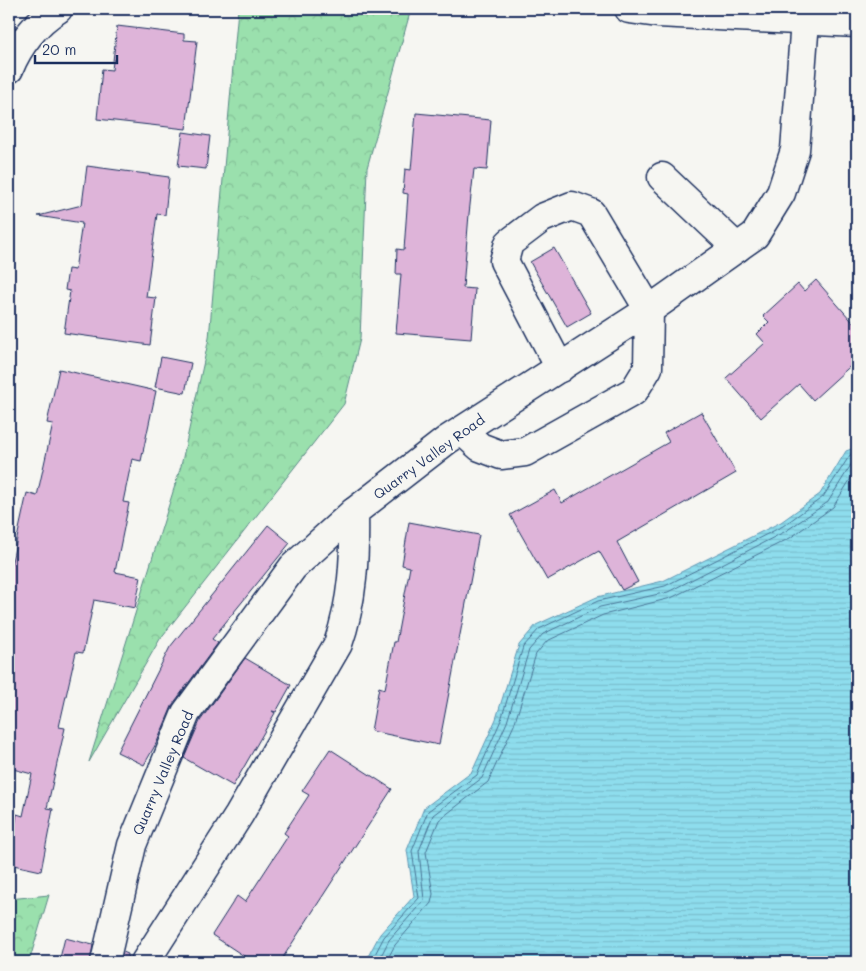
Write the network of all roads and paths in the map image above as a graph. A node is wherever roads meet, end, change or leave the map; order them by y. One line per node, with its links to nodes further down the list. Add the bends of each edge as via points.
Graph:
1 (58, 9): 5 (street, via 29,35)
2 (629, 9): 3 (street)
3 (805, 21): 4 (street); 7 (street, Quarry Valley Road, via 794,150 781,193 755,235)
4 (857, 23)
5 (9, 69)
6 (662, 177): 7 (street)
7 (737, 248): 8 (street, Quarry Valley Road)
8 (649, 310): 9 (street, Quarry Valley Road); 9 (street, via 591,212 572,206 542,218 509,243 504,261); 10 (street, via 648,368 634,391 525,452 501,455 480,447)
9 (560, 368): 10 (street, Quarry Valley Road)
10 (462, 431): 11 (street, Quarry Valley Road)
11 (354, 512): 12 (street, Quarry Valley Road, via 293,568 186,713 132,845); 13 (street, via 355,558 347,620 338,644 239,815)
12 (105, 962)
13 (146, 962)

